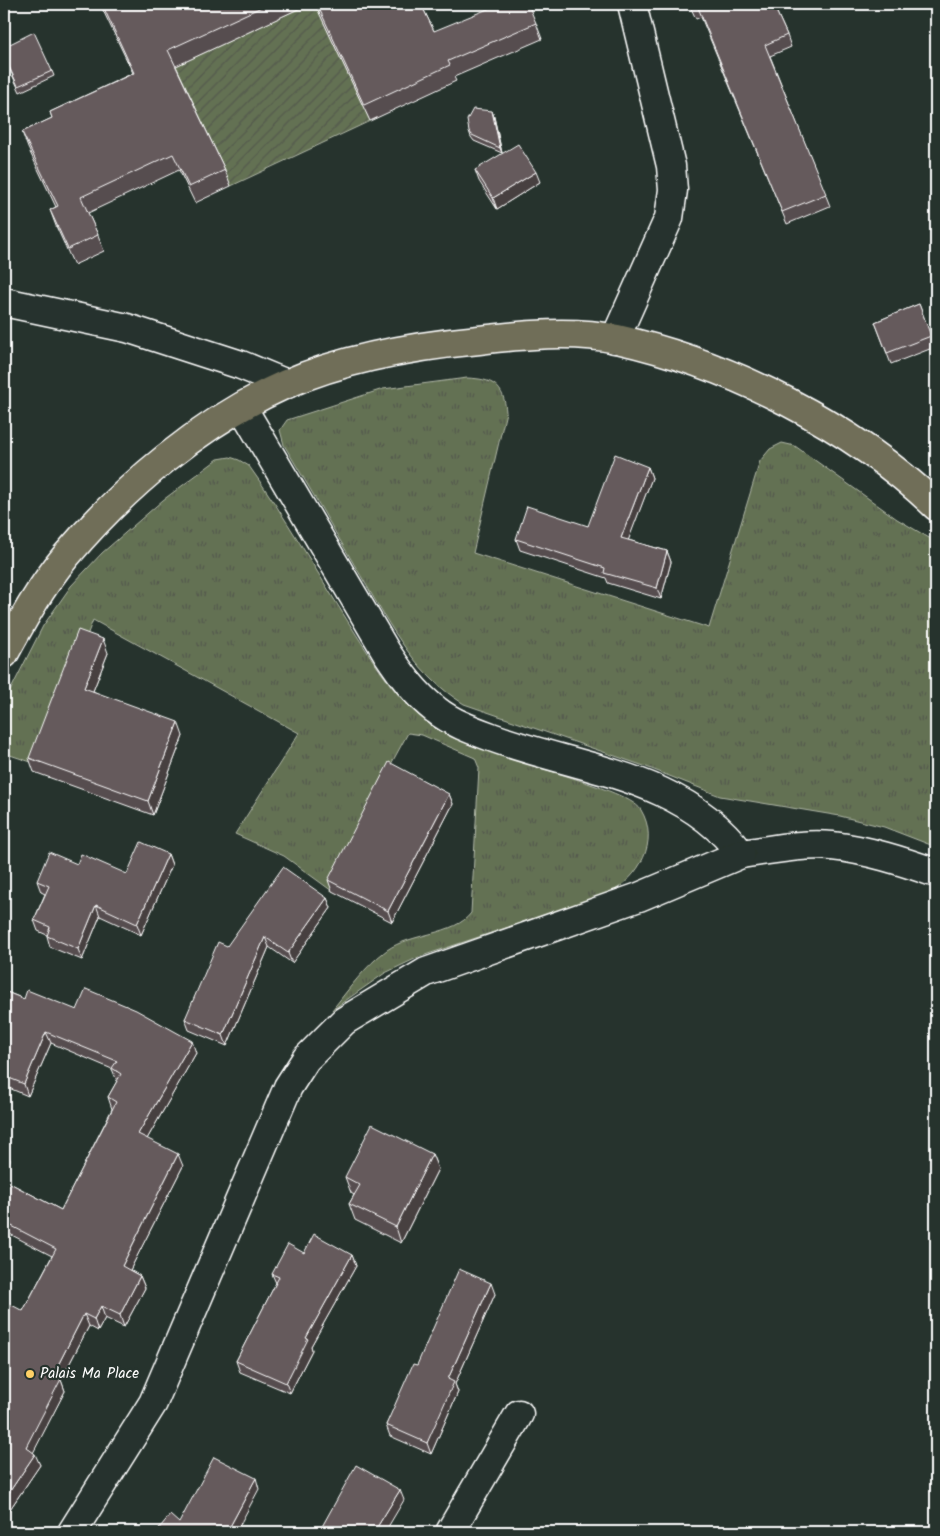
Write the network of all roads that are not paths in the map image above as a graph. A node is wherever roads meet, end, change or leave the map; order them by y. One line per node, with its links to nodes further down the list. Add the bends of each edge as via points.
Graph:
1 (632, 4): 3 (street, via 671,166 673,190 669,218)
2 (4, 302): 4 (street, via 127,328 241,365)
3 (615, 339): 4 (main road, via 545,335 436,344 367,357); 6 (main road, via 678,357 748,383 816,417 905,476)
4 (287, 384): 5 (main road)
5 (242, 407): 7 (main road, via 186,443 100,519 64,558 30,606); 8 (street, via 387,652 412,688 437,712 504,741 605,771 671,796 727,836)
6 (936, 506)
7 (4, 654)
8 (741, 854): 9 (street, via 791,846 831,846 874,853); 11 (street, via 639,897 426,972 344,1021 306,1059 288,1087 153,1403)
9 (936, 873)
10 (519, 1414): 12 (street)
11 (72, 1532)
12 (450, 1532)

